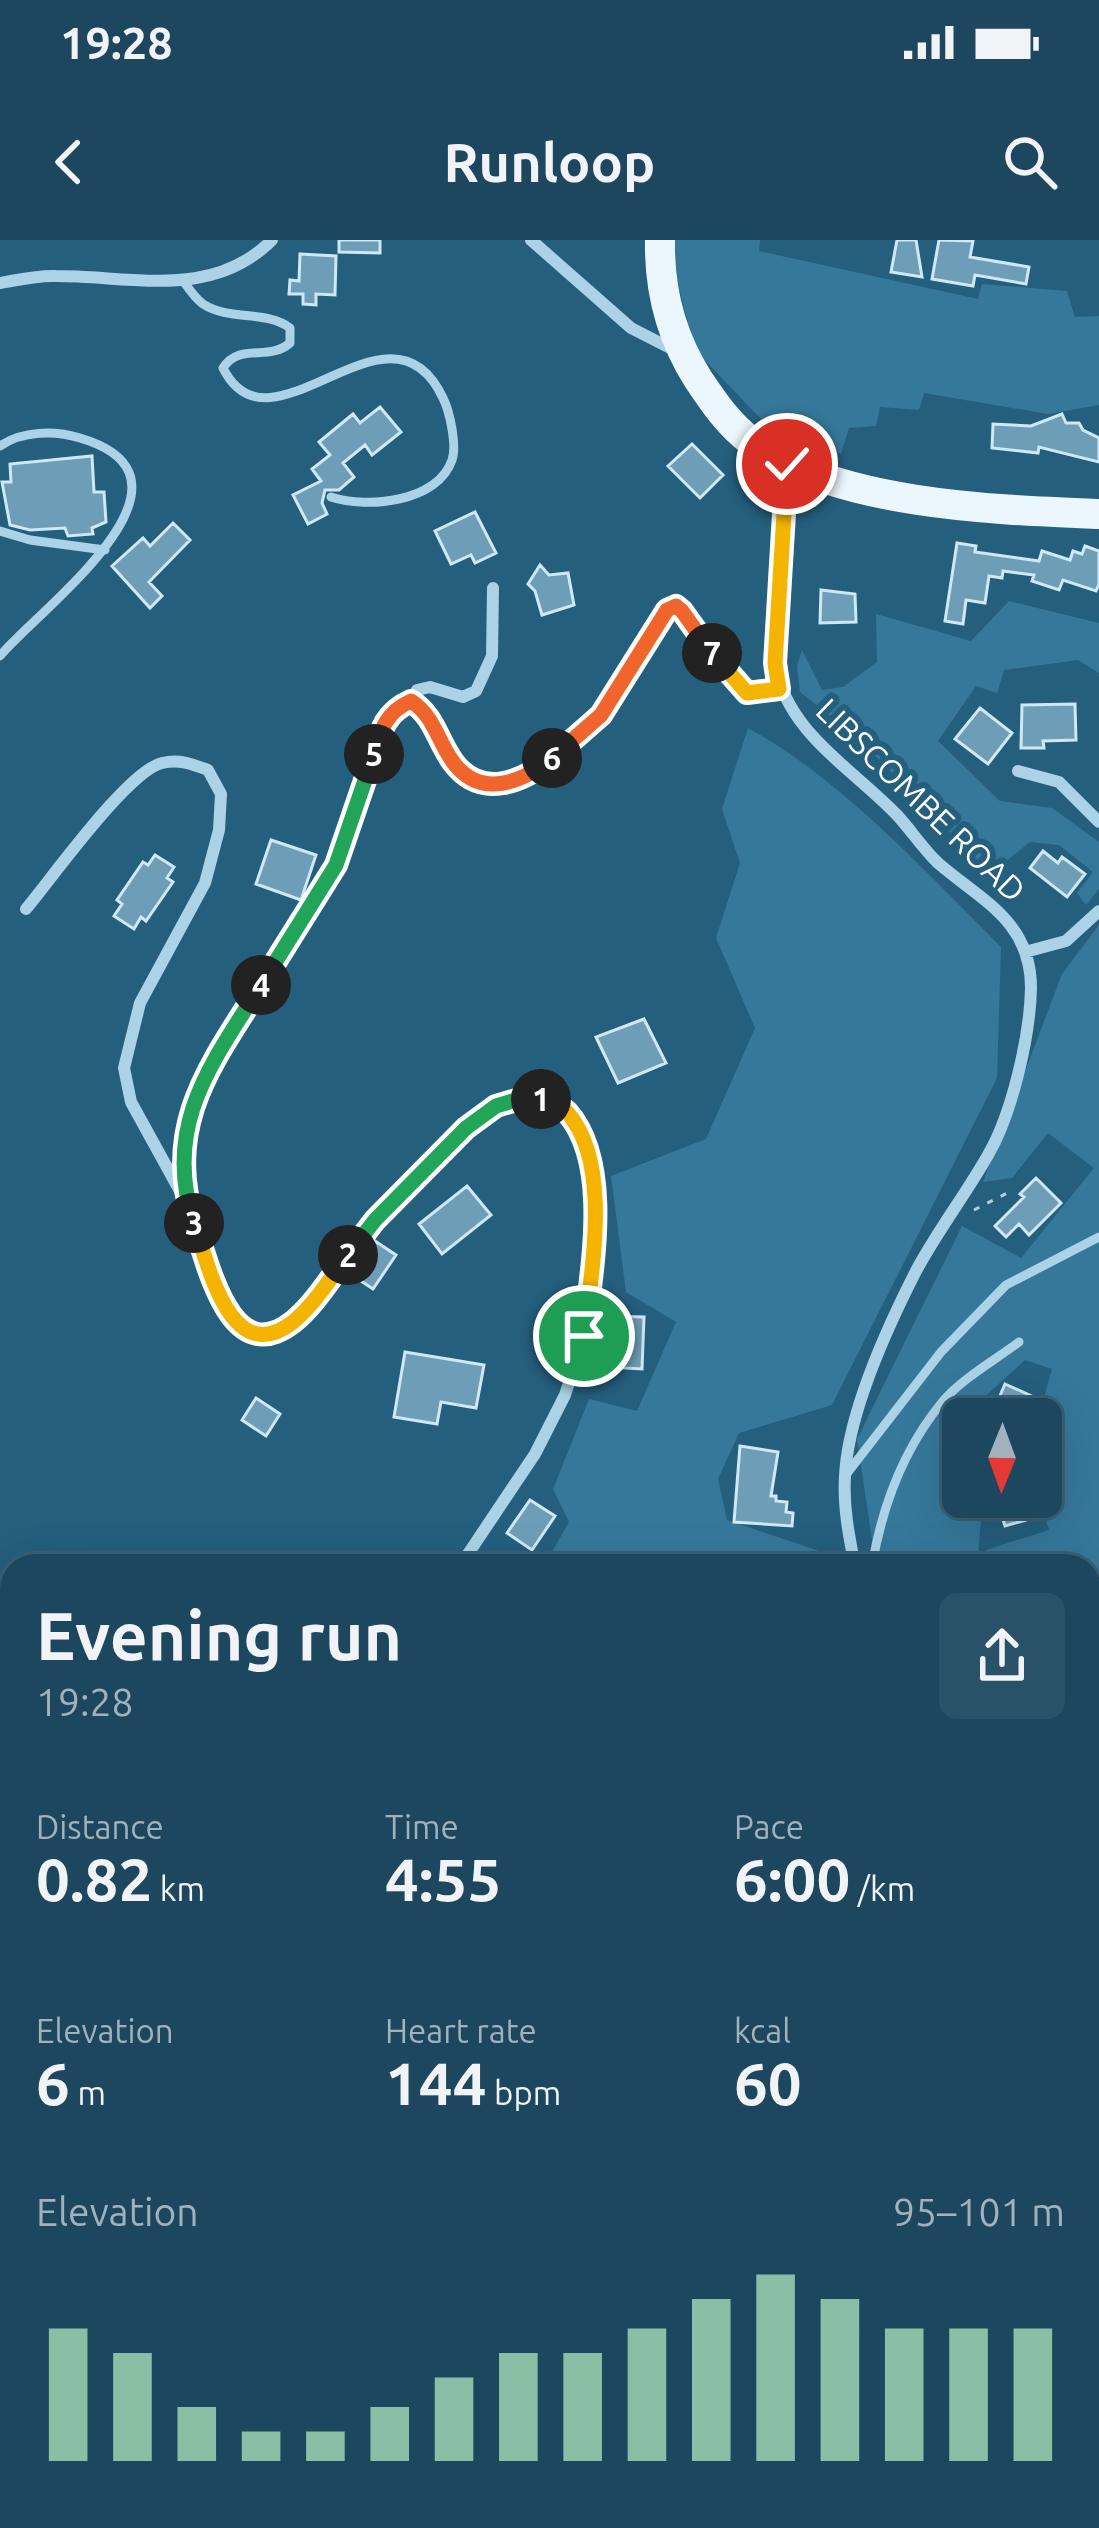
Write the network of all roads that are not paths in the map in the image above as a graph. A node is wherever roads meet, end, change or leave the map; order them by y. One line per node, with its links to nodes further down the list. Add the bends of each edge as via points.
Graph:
1 (272, 240): 4 (street, via 245,263)
2 (531, 240): 6 (street, via 631,328)
3 (660, 240): 6 (main road)
4 (184, 282): 5 (street, via 50,275); 9 (lane, via 202,304 290,328 282,350 237,352 228,360 231,383 246,392 298,393 376,357 424,369 445,400 454,455 446,473 426,491)
5 (0, 283)
6 (682, 354): 8 (main road, via 719,412)
7 (0, 446): 12 (lane, via 65,434 116,455 133,503)
8 (787, 464): 10 (main road, via 921,499); 15 (street, LIBSCOMBE ROAD)
9 (331, 497)
10 (1099, 514)
11 (0, 531): 12 (lane)
12 (105, 550): 14 (lane)
13 (493, 587): 16 (street, via 491,656 476,691 463,697 430,687)
14 (0, 656)
15 (779, 689): 16 (street, via 747,693 676,606 601,715 512,784 481,784 455,765 426,711); 21 (street, LIBSCOMBE ROAD, via 794,719 936,861 1014,926)
16 (411, 701): 22 (street, via 393,709 381,728 336,865 194,1099 185,1126)
17 (1018, 771): 18 (street, via 1059,782)
18 (1099, 822)
19 (26, 909): 22 (street, via 117,798 157,764 183,760 208,770 221,794 205,883 140,1003 124,1068 131,1102)
20 (1099, 911): 21 (street, via 1066,941)
21 (1025, 952): 25 (street, LIBSCOMBE ROAD, via 1030,988 1002,1126 915,1273 874,1366)
22 (189, 1207): 26 (street, via 236,1323 257,1335 277,1332 466,1128 496,1106 533,1095 566,1109 587,1151 596,1208 584,1336 536,1454)
23 (1099, 1237): 25 (lane, via 1006,1285 941,1352)
24 (1019, 1342): 28 (lane, via 945,1399 904,1459)
25 (845, 1476): 27 (street, LIBSCOMBE ROAD)
26 (468, 1554)
27 (853, 1554)
28 (874, 1554)

